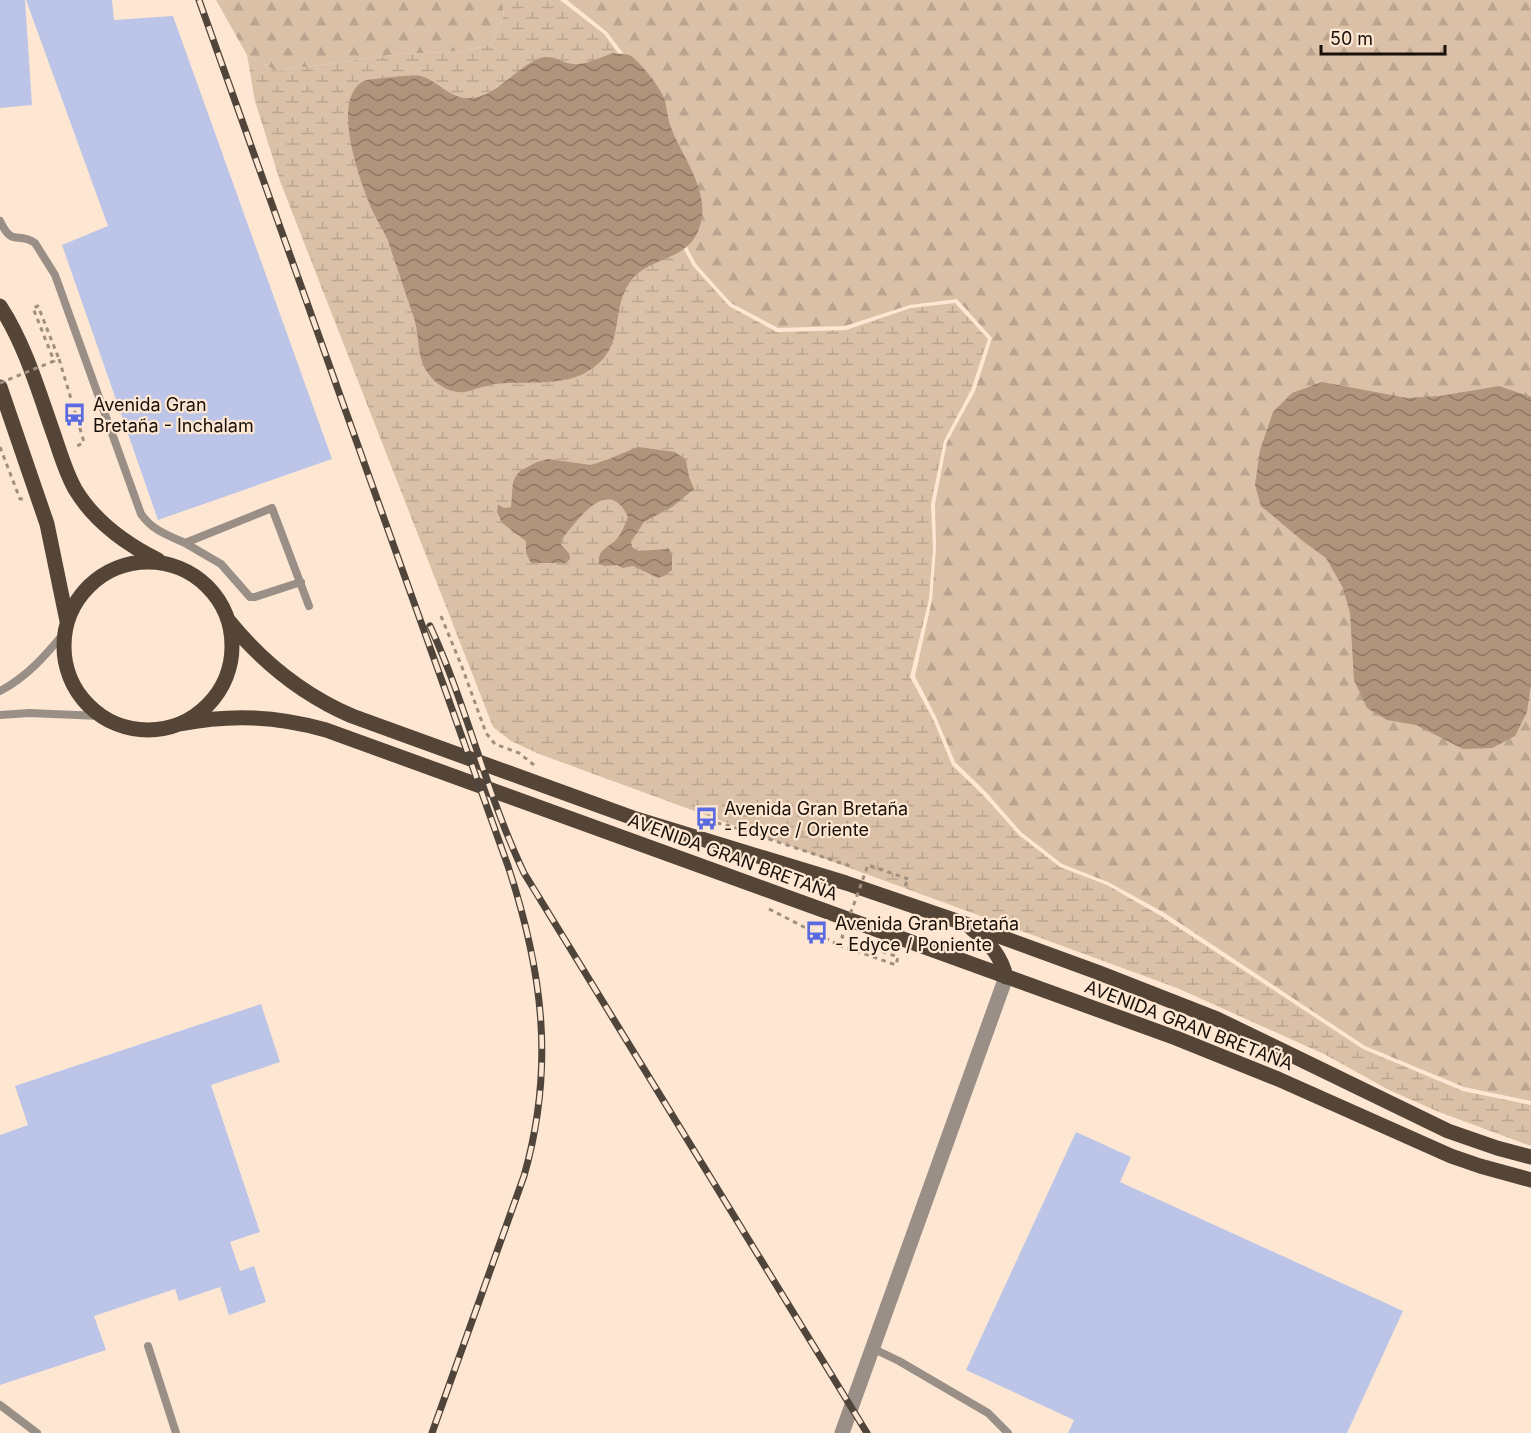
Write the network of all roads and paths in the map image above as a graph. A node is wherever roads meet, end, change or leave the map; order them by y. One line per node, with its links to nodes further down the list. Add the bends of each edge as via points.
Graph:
1 (0, 221): 6 (lane, via 10,237 35,243 55,275 141,514 156,530)
2 (0, 306): 5 (main road, via 27,358)
3 (0, 383): 5 (path, bridge, via 54,361 33,308 38,306 84,442)
4 (0, 387): 12 (main road, via 47,524)
5 (61, 455): 7 (main road, via 76,491 92,512 133,546)
6 (185, 543): 8 (lane, via 221,564 250,597); 8 (lane, via 272,508)
7 (163, 563): 11 (main road, via 182,569 207,586); 12 (main road, via 139,562 104,574 85,589)
8 (301, 582): 9 (lane)
9 (309, 606)
10 (441, 616): 17 (path, via 486,733 495,744 528,759)
11 (228, 620): 16 (main road, via 230,664 222,686 200,712); 17 (main road, AVENIDA GRAN BRETAÑA, via 270,666 320,702)
12 (66, 626): 13 (lane, via 36,664); 15 (main road, via 64,656 70,680 83,700)
13 (0, 691)
14 (0, 715): 15 (lane)
15 (101, 716): 16 (main road, via 134,729 158,730)
16 (180, 724): 21 (main road, AVENIDA GRAN BRETAÑA, via 248,716 306,724)
17 (547, 787): 18 (main road, AVENIDA GRAN BRETAÑA)
18 (687, 834): 19 (path, via 695,821 713,822); 22 (main road, AVENIDA GRAN BRETAÑA)
19 (832, 860)
20 (908, 879): 21 (path, bridge, via 868,865 842,937 898,957 896,965 839,945 765,906)
21 (765, 888): 23 (main road, AVENIDA GRAN BRETAÑA)
22 (963, 923): 23 (main road, via 994,952); 24 (main road, AVENIDA GRAN BRETAÑA, via 1217,1019 1428,1122 1497,1149)
23 (1006, 977): 25 (main road, AVENIDA GRAN BRETAÑA, via 1236,1062 1451,1156); 27 (street)
24 (1531, 1157)
25 (1531, 1180)
26 (148, 1346): 30 (lane)
27 (874, 1349): 31 (street); 32 (lane, via 988,1413)
28 (0, 1405): 29 (lane)
29 (37, 1433)
30 (176, 1433)
31 (842, 1433)
32 (1008, 1433)

